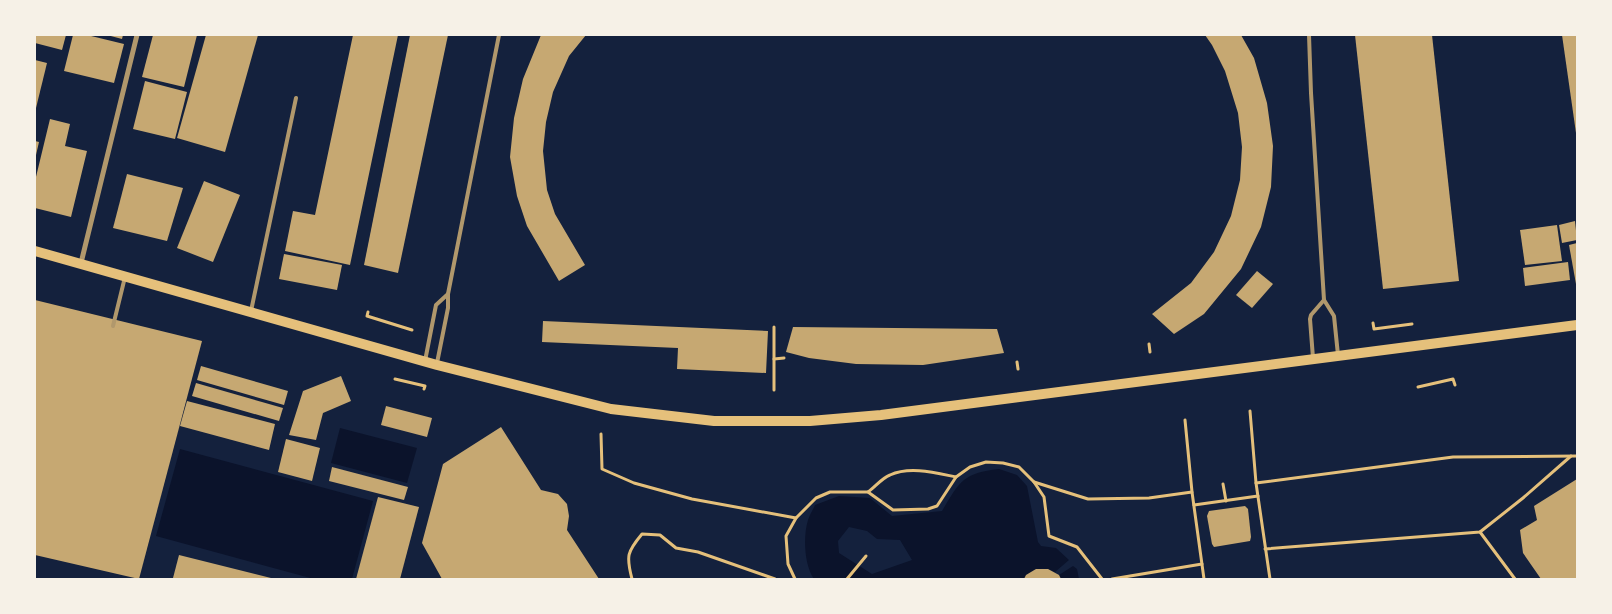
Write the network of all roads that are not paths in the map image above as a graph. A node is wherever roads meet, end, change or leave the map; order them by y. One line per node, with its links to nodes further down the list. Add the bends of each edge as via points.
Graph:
1 (137, 35): 6 (street)
2 (498, 35): 8 (lane)
3 (1309, 35): 9 (lane)
4 (296, 98): 10 (lane)
5 (35, 251): 6 (main road)
6 (81, 263): 7 (main road)
7 (125, 277): 10 (main road); 12 (lane)
8 (448, 294): 15 (lane, via 436,306); 16 (lane)
9 (1324, 300): 13 (lane, via 1334,316); 14 (lane, via 1310,319)
10 (250, 312): 15 (main road)
11 (1577, 325): 13 (main road)
12 (113, 326)
13 (1338, 355): 14 (main road)
14 (1313, 359): 16 (main road, via 810,421 714,421 611,409)
15 (425, 362): 16 (main road)
16 (437, 365)

